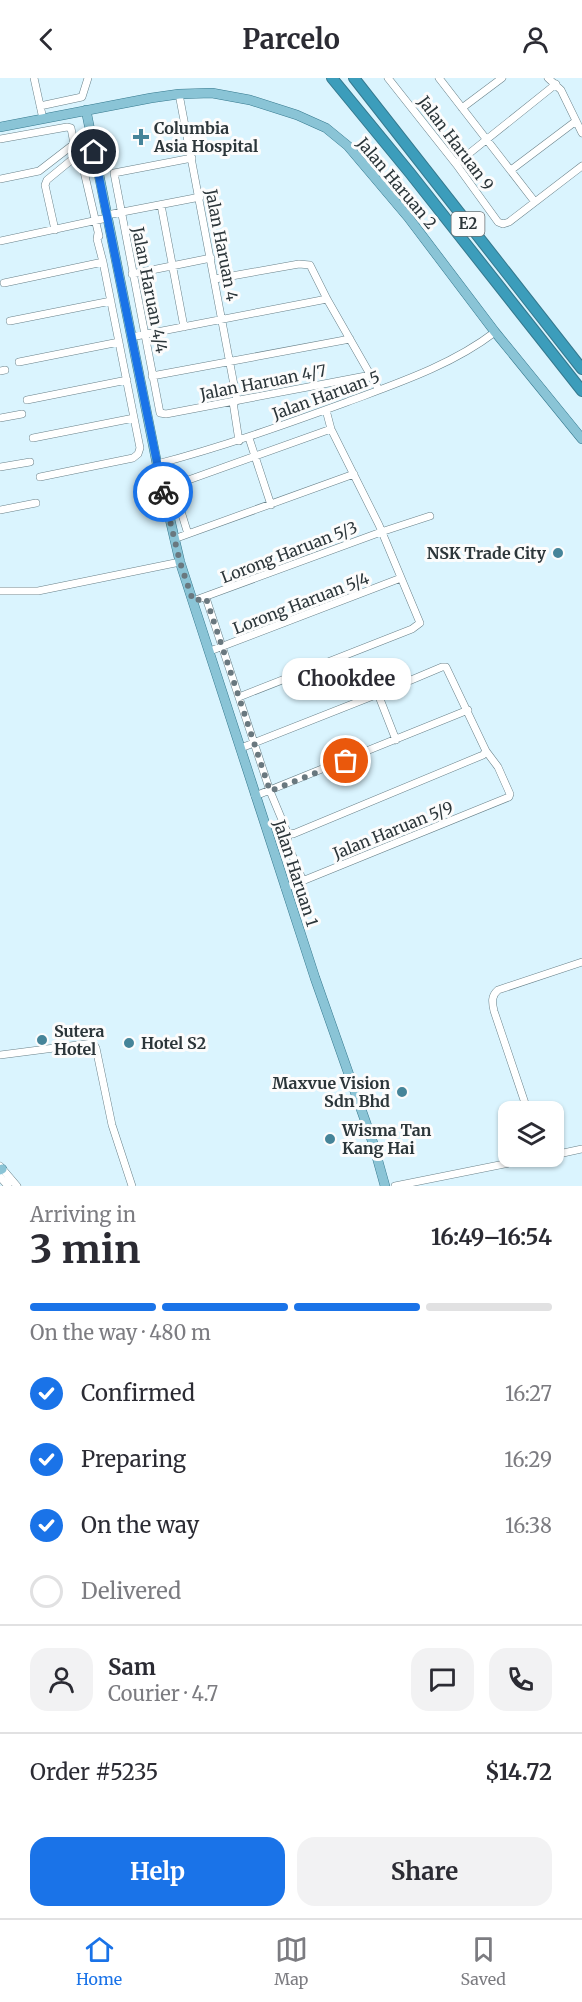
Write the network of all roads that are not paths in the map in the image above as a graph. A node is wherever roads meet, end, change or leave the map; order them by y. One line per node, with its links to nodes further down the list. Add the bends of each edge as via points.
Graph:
1 (34, 78): 11 (street)
2 (88, 78): 11 (street, via 82,98)
3 (332, 78): 57 (highway, E2)
4 (354, 78): 52 (highway, E2)
5 (388, 78): 21 (street, Jalan Haruan 9)
6 (439, 78): 12 (street)
7 (502, 78): 12 (street)
8 (548, 78): 9 (street)
9 (556, 84): 15 (street); 18 (street)
10 (179, 94): 13 (main road, Jalan Haruan 2); 20 (street, Jalan Haruan 4); 45 (main road, Jalan Haruan 2, via 228,95 250,100 326,128 348,146 383,187)
11 (39, 105): 14 (street)
12 (462, 108): 18 (street)
13 (86, 110): 14 (main road, Jalan Haruan 2); 29 (main road, Jalan Haruan 1)
14 (43, 119): 16 (main road, Jalan Haruan 2)
15 (576, 121): 17 (street); 23 (street)
16 (0, 127)
17 (582, 133)
18 (487, 139): 21 (street); 23 (street)
19 (0, 140): 24 (street, via 67,127 71,128 74,144 39,171)
20 (192, 158): 25 (street, Jalan Haruan 4); 28 (street, Jalan Haruan 4/4, via 114,172)
21 (456, 164): 26 (street, Jalan Haruan 9, via 498,222 509,222)
22 (582, 166): 26 (street)
23 (511, 170): 26 (street)
24 (0, 178)
25 (200, 197): 27 (street); 34 (street, Jalan Haruan 4)
26 (535, 202)
27 (161, 205): 28 (street); 36 (street)
28 (121, 213): 29 (street); 37 (street, Jalan Haruan 4/4)
29 (108, 221): 30 (street); 32 (street); 47 (main road, Jalan Haruan 1)
30 (95, 222): 31 (street); 31 (street, via 82,162 75,158 45,185); 32 (street)
31 (55, 230): 33 (street)
32 (98, 233): 35 (street)
33 (0, 241)
34 (211, 258): 36 (street); 38 (street, Jalan Haruan 4)
35 (104, 262): 39 (street); 41 (street)
36 (173, 266): 37 (street); 44 (street)
37 (132, 274): 46 (street, Jalan Haruan 4/4)
38 (215, 279): 40 (street, via 307,264); 42 (street, Jalan Haruan 4)
39 (4, 283)
40 (327, 299): 42 (street); 48 (street)
41 (111, 301): 43 (street); 49 (street)
42 (223, 320): 44 (street); 51 (street, Jalan Haruan 4)
43 (10, 321)
44 (184, 327): 46 (street)
45 (495, 332): 56 (street, Jalan Haruan 5, via 447,362); 68 (main road, Jalan Haruan 2)
46 (144, 335): 47 (street); 54 (street, Jalan Haruan 4/4)
47 (131, 338): 72 (main road, Jalan Haruan 1)
48 (350, 339): 51 (street); 53 (street)
49 (119, 342): 50 (street); 55 (street)
50 (18, 362)
51 (231, 362): 54 (street); 59 (street, Jalan Haruan 4)
52 (582, 369)
53 (371, 375): 56 (street); 59 (street, Jalan Haruan 4/7)
54 (152, 376): 61 (street, Jalan Haruan 4/4)
55 (127, 380): 58 (street); 64 (street)
56 (379, 390): 60 (street, Jalan Haruan 5)
57 (582, 391)
58 (27, 400)
59 (235, 401): 61 (street, Jalan Haruan 4/7); 69 (street, Jalan Haruan 4)
60 (326, 410): 65 (street); 67 (street, Jalan Haruan 5)
61 (160, 413)
62 (22, 414): 63 (street)
63 (0, 418)
64 (134, 418): 66 (street); 75 (street, via 140,448 133,458)
65 (331, 429): 70 (street); 74 (street)
66 (33, 438)
67 (249, 438): 69 (street, Jalan Haruan 5); 70 (street)
68 (582, 439)
69 (238, 441): 72 (street, Jalan Haruan 5)
70 (254, 456): 77 (street); 81 (street, via 176,486)
71 (30, 462): 73 (street)
72 (157, 464): 82 (main road, Jalan Haruan 1)
73 (0, 467)
74 (354, 474): 77 (street); 80 (street)
75 (40, 477)
76 (36, 503): 78 (street)
77 (271, 505): 81 (street)
78 (0, 510)
79 (430, 516): 80 (street, Lorong Haruan 5/3)
80 (381, 532): 84 (street); 86 (street, Lorong Haruan 5/3)
81 (188, 534): 82 (street)
82 (174, 539): 83 (main road, Jalan Haruan 1)
83 (180, 562): 85 (street, via 38,591); 87 (main road, Jalan Haruan 1)
84 (402, 578): 88 (street, Lorong Haruan 5/4); 91 (street, via 420,623)
85 (0, 591)
86 (206, 598): 87 (street, Lorong Haruan 5/3); 88 (street, Lorong Haruan 5/3)
87 (193, 601): 89 (main road, Jalan Haruan 1)
88 (223, 648): 89 (street, Lorong Haruan 5/4); 91 (street, Lorong Haruan 5/3)
89 (210, 651): 95 (main road, Jalan Haruan 1)
90 (378, 694): 92 (street, via 446,667); 93 (street); 94 (street)
91 (239, 697): 94 (street, Lorong Haruan 5/3)
92 (468, 710): 93 (street); 96 (street)
93 (396, 740): 97 (street)
94 (255, 744): 95 (street); 97 (street, Lorong Haruan 5/3)
95 (241, 748): 98 (main road, Jalan Haruan 1)
96 (486, 752): 99 (street, via 293,834); 100 (street, Jalan Haruan 5/9, via 498,767 510,796)
97 (270, 791): 98 (street); 99 (street, Lorong Haruan 5/3)
98 (255, 796): 101 (main road, Jalan Haruan 1)
99 (287, 832): 100 (street, Lorong Haruan 5/3, via 288,845)
100 (303, 881): 101 (street, Jalan Haruan 5/9)
101 (285, 888): 112 (main road, Jalan Haruan 1)
102 (582, 962): 104 (street, via 494,993 494,1011)
103 (0, 1055): 111 (street, via 93,1043 112,1125)
104 (524, 1101)
105 (582, 1149): 106 (street)
106 (564, 1153)
107 (498, 1166): 113 (street)
108 (0, 1171): 109 (street); 110 (street)
109 (8, 1186)
110 (17, 1186)
111 (132, 1186)
112 (386, 1186)
113 (395, 1186)

